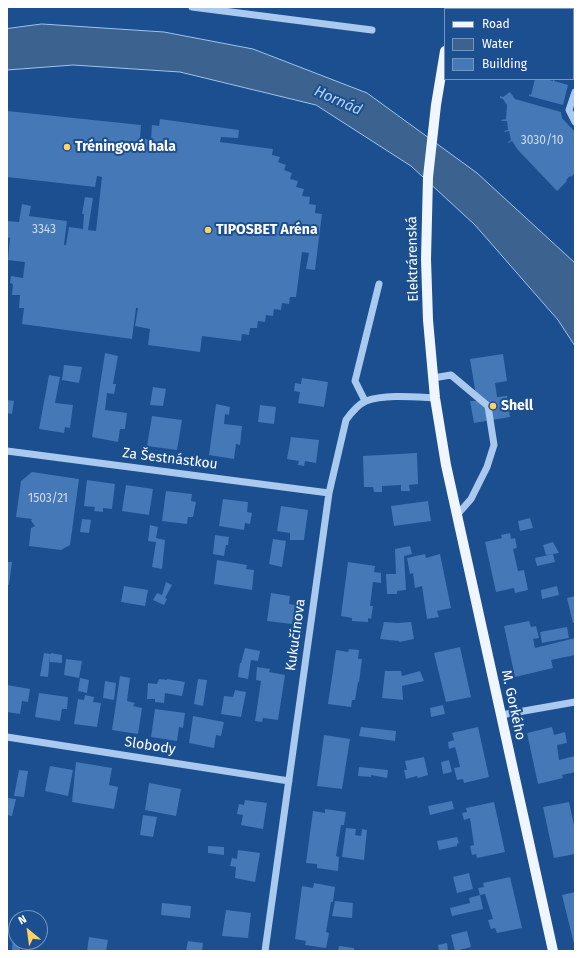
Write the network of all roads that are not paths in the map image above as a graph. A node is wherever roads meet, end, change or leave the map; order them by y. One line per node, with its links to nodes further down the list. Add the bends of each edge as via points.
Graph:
1 (192, 7): 2 (street)
2 (372, 30)
3 (444, 57): 7 (main road, Elektrárenská, via 436,105 426,215 428,320)
4 (575, 92): 5 (street, via 569,110)
5 (575, 122)
6 (379, 284): 9 (street, via 355,381)
7 (433, 378): 8 (main road, Elektrárenská); 13 (street, via 451,376 488,406 494,445 487,467 471,499)
8 (434, 398): 9 (street, via 402,396); 11 (main road, Elektrárenská)
9 (365, 401): 12 (street, Kukučínova, via 346,420)
10 (7, 451): 12 (street, Za Šestnástkou)
11 (446, 465): 13 (main road, M. Gorkého)
12 (329, 493): 17 (street, Kukučínova)
13 (457, 515): 15 (main road, M. Gorkého)
14 (575, 702): 15 (street)
15 (501, 715): 19 (main road, M. Gorkého)
16 (7, 737): 17 (street, Slobody)
17 (289, 781): 18 (street, Kukučínova)
18 (265, 951)
19 (553, 951)

